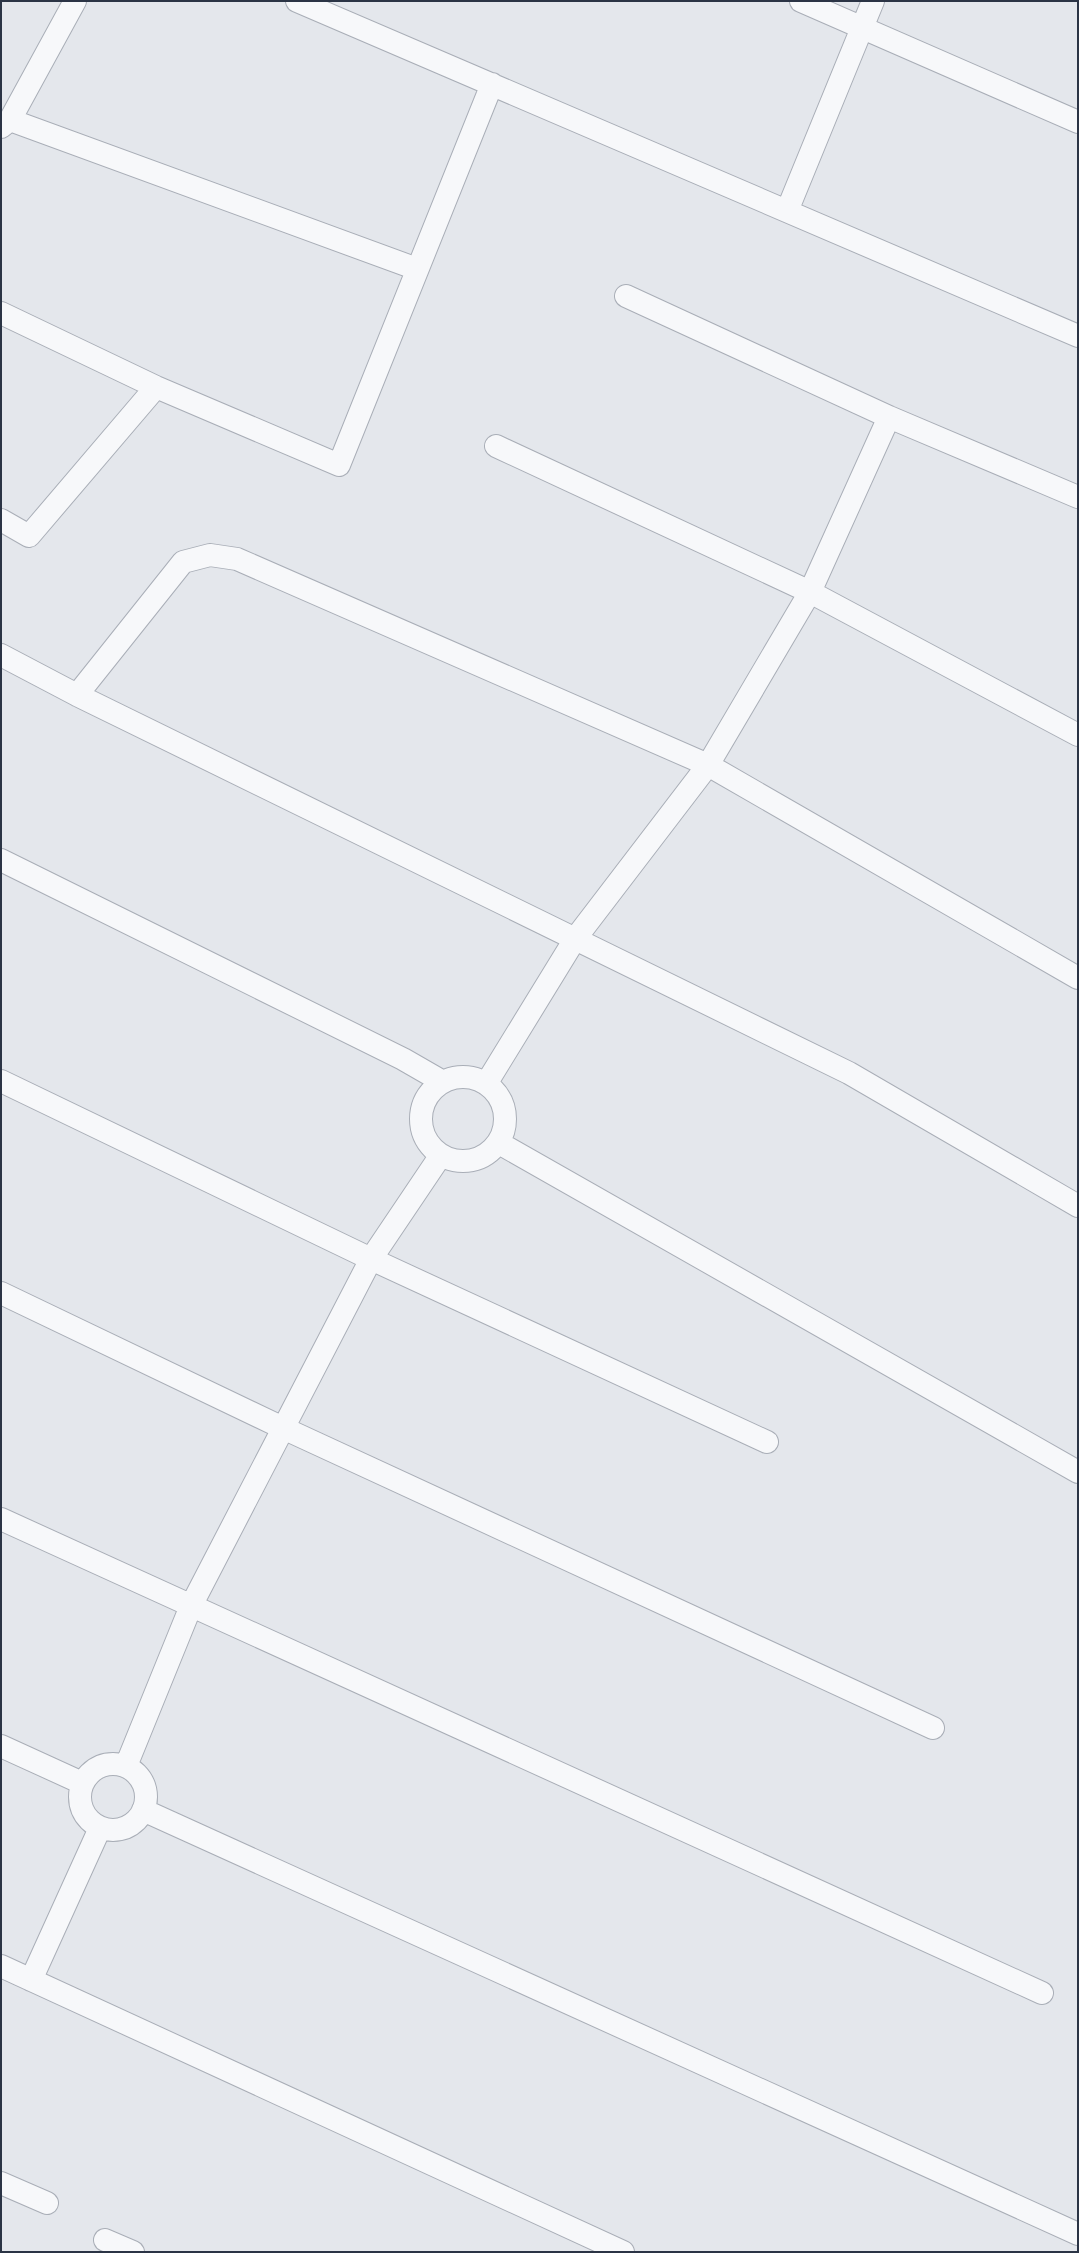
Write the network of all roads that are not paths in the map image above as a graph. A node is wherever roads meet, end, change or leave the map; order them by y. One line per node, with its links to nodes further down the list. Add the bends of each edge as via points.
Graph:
1 (75, 1): 8 (street)
2 (298, 1): 6 (street)
3 (802, 1): 5 (street)
4 (873, 1): 5 (street)
5 (862, 27): 7 (street); 9 (street)
6 (492, 84): 9 (street); 10 (street)
7 (1078, 122)
8 (5, 124): 10 (street)
9 (787, 211): 13 (street)
10 (417, 269): 14 (street, via 339,465)
11 (626, 296): 15 (street)
12 (1, 313): 14 (street)
13 (1078, 336)
14 (156, 387): 18 (street, via 29,536)
15 (889, 417): 17 (street); 19 (street)
16 (496, 446): 19 (street)
17 (1078, 497)
18 (1, 520)
19 (810, 592): 22 (street); 23 (street)
20 (1, 655): 21 (street)
21 (77, 695): 23 (street, via 183,562 210,555 237,559); 25 (street)
22 (1078, 735)
23 (708, 764): 25 (street); 26 (street)
24 (1, 860): 28 (street, via 403,1059)
25 (575, 939): 29 (street); 32 (street, via 850,1073)
26 (1078, 978)
27 (1, 1081): 33 (street)
28 (443, 1082): 29 (street, via 457,1077 472,1078); 31 (street, via 430,1093 422,1109 422,1126 428,1143)
29 (486, 1084): 30 (street, via 498,1095 505,1111 505,1128)
30 (499, 1143): 31 (street, via 482,1158 461,1162); 37 (street)
31 (441, 1155): 33 (street)
32 (1078, 1206)
33 (370, 1259): 35 (street); 36 (street)
34 (1, 1292): 35 (street)
35 (283, 1428): 39 (street); 40 (street)
36 (767, 1442)
37 (1078, 1472)
38 (1, 1519): 39 (street)
39 (191, 1606): 42 (street); 48 (street)
40 (933, 1728)
41 (1, 1746): 43 (street)
42 (126, 1766): 43 (street, via 100,1766 90,1773); 44 (street, via 144,1785 146,1798)
43 (82, 1784): 45 (street, via 79,1797 82,1809 89,1820)
44 (143, 1810): 45 (street, via 136,1821 125,1828 113,1831); 51 (street)
45 (100, 1828): 47 (street)
46 (1, 1966): 47 (street)
47 (31, 1980): 54 (street)
48 (1042, 1994)
49 (1, 2183): 50 (street)
50 (47, 2203)
51 (1078, 2234)
52 (105, 2240): 53 (street)
53 (132, 2252)
54 (623, 2252)

